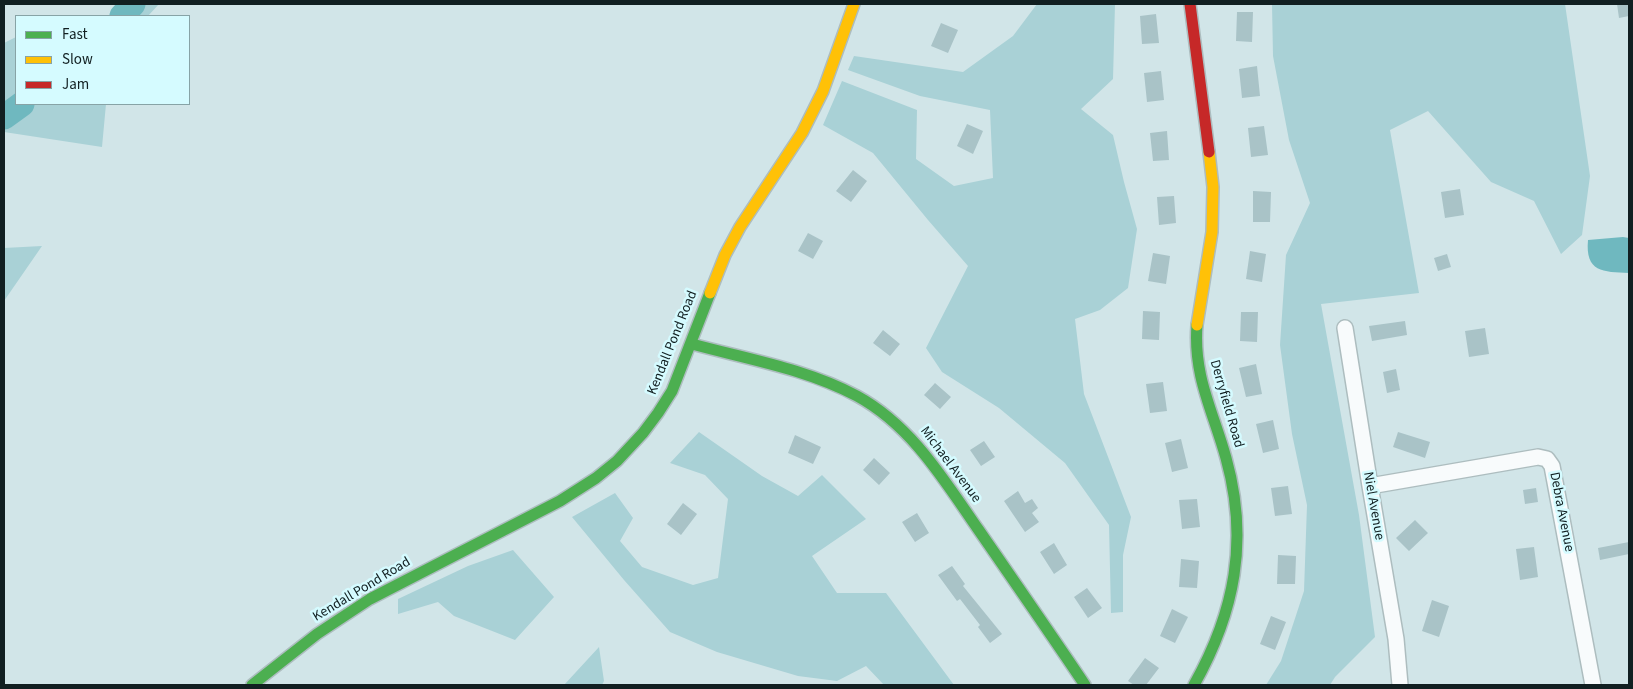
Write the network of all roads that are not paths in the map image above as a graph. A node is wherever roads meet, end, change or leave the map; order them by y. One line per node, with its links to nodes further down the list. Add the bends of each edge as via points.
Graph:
1 (854, 4): 4 (street, Kendall Pond Road, via 823,91 802,133 744,220 725,255)
2 (1190, 4): 8 (street, Derryfield Road, via 1213,194 1212,239 1199,309 1196,355 1198,372 1231,480 1237,542 1233,587 1223,627)
3 (1345, 328): 5 (street, Niel Avenue)
4 (692, 344): 6 (street, Kendall Pond Road, via 660,412 606,470 562,500 344,615); 7 (street, Michael Avenue, via 828,384 858,397 906,432 944,480)
5 (1370, 486): 9 (street, Niel Avenue, via 1396,639); 10 (street, Debra Avenue, via 1538,457 1547,459 1552,466)
6 (252, 685)
7 (1085, 685)
8 (1194, 685)
9 (1400, 685)
10 (1593, 685)

